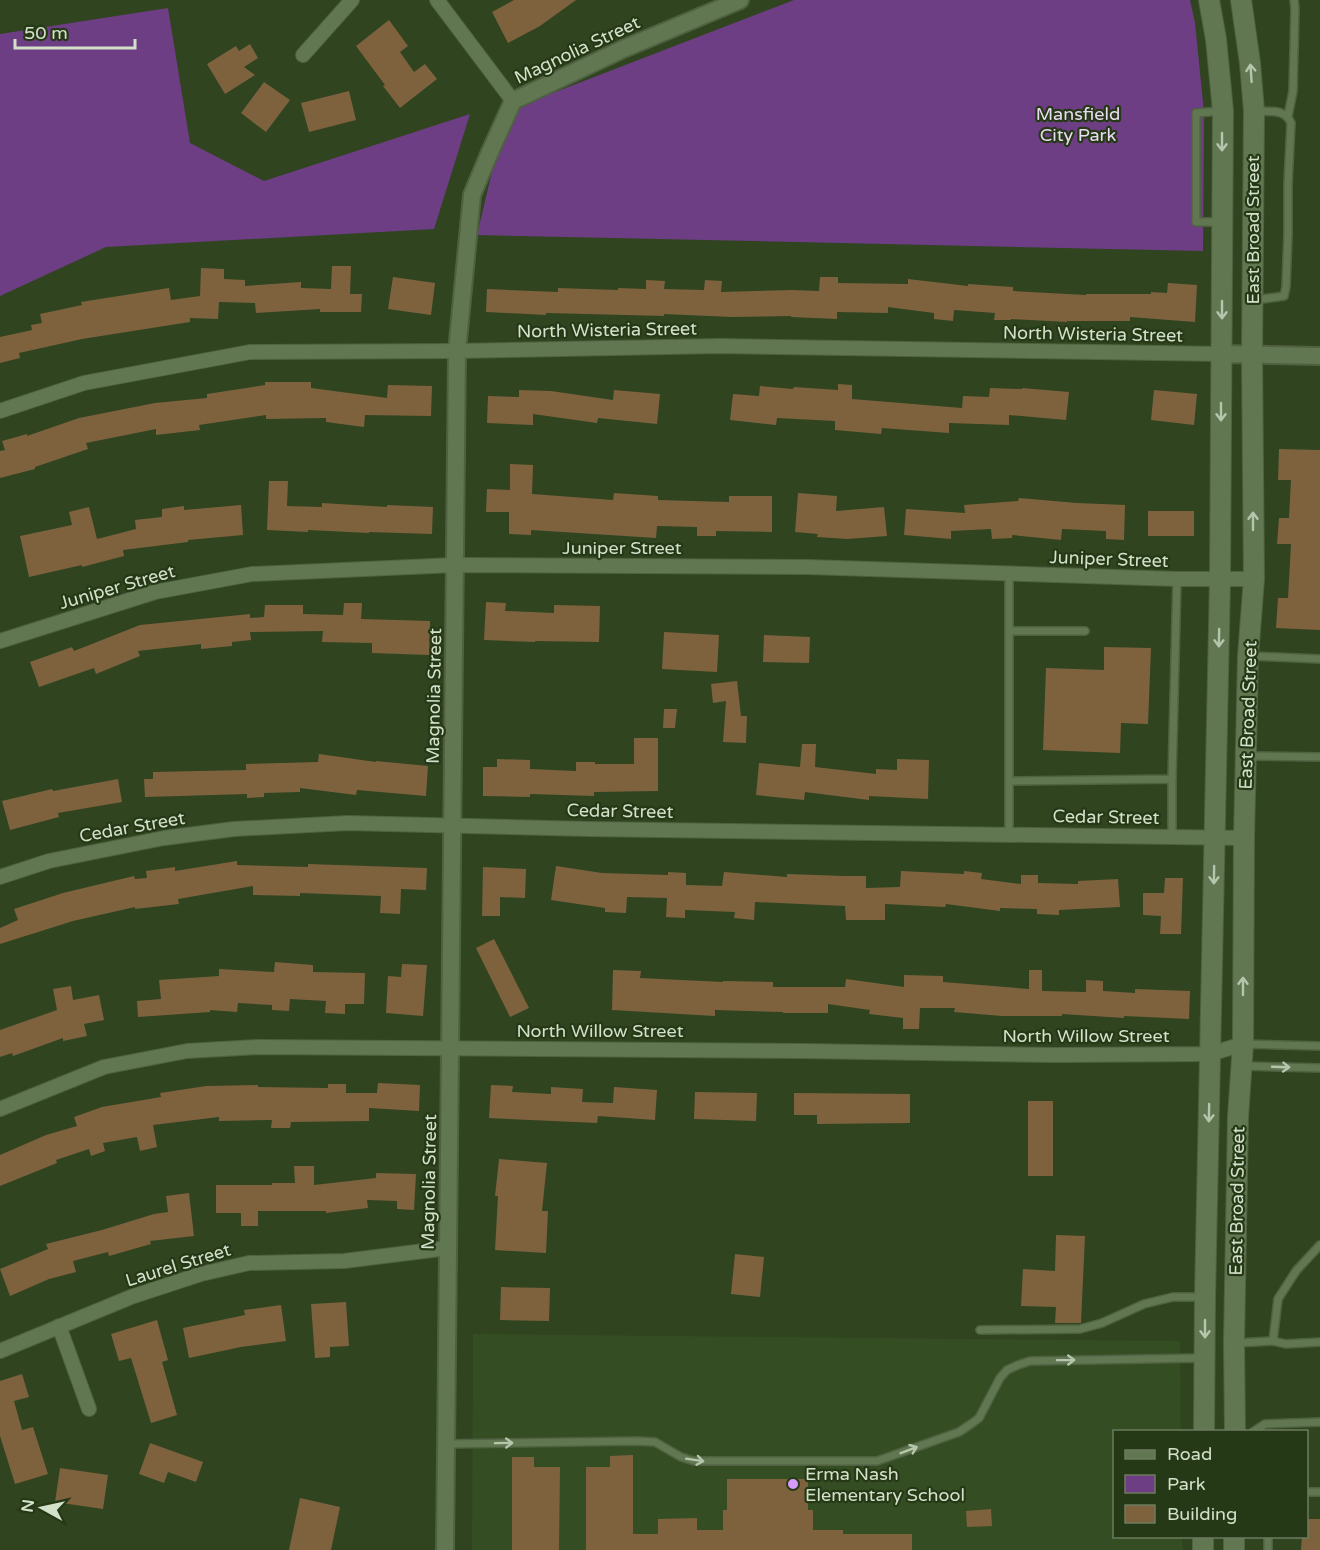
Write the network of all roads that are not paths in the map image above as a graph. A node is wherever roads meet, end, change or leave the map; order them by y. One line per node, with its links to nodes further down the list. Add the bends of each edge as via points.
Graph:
1 (352, 0): 7 (street)
2 (437, 0): 8 (street)
3 (740, 0): 8 (street, Magnolia Street)
4 (1209, 0): 9 (main road, East Broad Street)
5 (1241, 0): 10 (main road, East Broad Street, one-way to 5)
6 (1294, 0): 11 (lane, via 1293,91)
7 (303, 55)
8 (513, 101): 14 (street, Magnolia Street, via 472,195)
9 (1222, 111): 10 (main road); 12 (main road, East Broad Street, one-way to 12); 12 (lane, via 1196,113 1196,222)
10 (1254, 111): 11 (lane, via 1282,112); 13 (main road, East Broad Street)
11 (1288, 116): 13 (lane, via 1291,123 1286,287 1284,296)
12 (1222, 222): 15 (main road, East Broad Street, one-way to 15)
13 (1253, 300): 16 (main road, East Broad Street)
14 (457, 351): 15 (street, North Wisteria Street, via 720,346); 18 (street, North Wisteria Street, via 250,352 84,383); 19 (street, Magnolia Street)
15 (1221, 354): 16 (street); 22 (main road, East Broad Street, one-way to 22)
16 (1252, 355): 17 (street); 23 (main road, East Broad Street, one-way to 16)
17 (1320, 356)
18 (0, 411)
19 (455, 565): 20 (street, Juniper Street, via 808,567); 26 (street, Juniper Street, via 252,574 155,592); 33 (street, Magnolia Street)
20 (1009, 573): 21 (street, Juniper Street); 24 (lane)
21 (1177, 579): 22 (street, Juniper Street); 31 (lane)
22 (1220, 579): 23 (street, Juniper Street); 36 (main road, East Broad Street, one-way to 36)
23 (1254, 579): 27 (main road, East Broad Street)
24 (1009, 631): 25 (lane); 32 (lane)
25 (1085, 631)
26 (0, 641)
27 (1248, 656): 28 (lane); 29 (main road, East Broad Street)
28 (1320, 659)
29 (1247, 756): 30 (lane); 37 (main road, East Broad Street)
30 (1320, 757)
31 (1172, 779): 32 (lane); 35 (lane)
32 (1009, 781): 34 (lane)
33 (452, 826): 34 (street, Cedar Street); 38 (street, Cedar Street, via 348,823 234,829 164,838 49,861); 41 (street, Magnolia Street)
34 (1009, 834): 35 (street, Cedar Street)
35 (1172, 836): 36 (street, Cedar Street)
36 (1215, 838): 37 (street, Cedar Street); 42 (main road, East Broad Street, one-way to 42)
37 (1244, 838): 39 (main road, East Broad Street, one-way to 37)
38 (0, 877)
39 (1243, 1044): 40 (lane); 42 (street, North Willow Street); 43 (main road, East Broad Street)
40 (1320, 1046)
41 (450, 1048): 42 (street, North Willow Street); 45 (street, North Willow Street, via 258,1047 187,1051 104,1067); 47 (street, Magnolia Street)
42 (1210, 1054): 43 (street, North Willow Street); 48 (main road, East Broad Street, one-way to 48)
43 (1241, 1066): 44 (lane, one-way to 44); 53 (main road, East Broad Street)
44 (1320, 1068)
45 (0, 1108)
46 (1320, 1245): 51 (lane, via 1278,1299)
47 (448, 1248): 49 (street, Laurel Street, via 344,1261 249,1263 131,1297); 61 (street, Magnolia Street)
48 (1205, 1297): 50 (lane, via 1173,1297 1144,1304 1080,1329); 55 (main road, East Broad Street, one-way to 55)
49 (59, 1326): 54 (street, Laurel Street); 56 (street)
50 (980, 1330)
51 (1273, 1341): 52 (lane); 53 (lane)
52 (1320, 1342)
53 (1234, 1343): 59 (main road, East Broad Street)
54 (0, 1351)
55 (1205, 1358): 58 (main road, East Broad Street); 61 (lane, one-way to 55, via 637,1441 655,1442 694,1461 877,1461 972,1424 1007,1370 1030,1361)
56 (89, 1410)
57 (1320, 1422): 60 (lane, via 1265,1424)
58 (1204, 1430)
59 (1235, 1430)
60 (1256, 1430)
61 (446, 1444): 62 (street, Magnolia Street)
62 (445, 1550)

